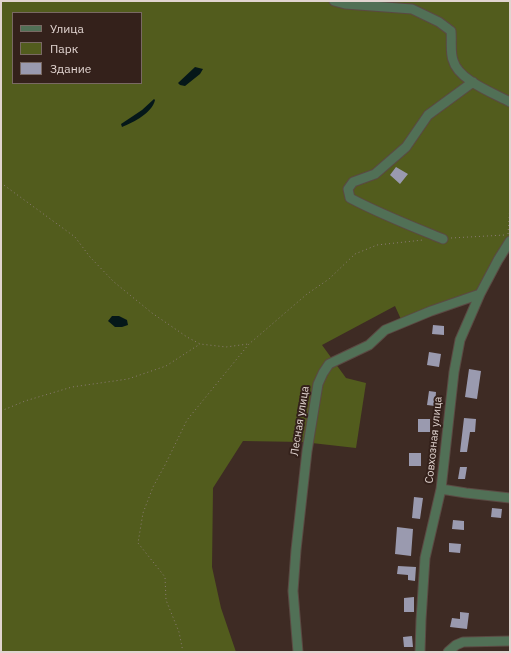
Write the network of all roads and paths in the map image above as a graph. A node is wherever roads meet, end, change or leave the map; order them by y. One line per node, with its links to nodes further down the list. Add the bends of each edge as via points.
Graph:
1 (334, 1): 2 (street, via 412,9 439,22 451,32 452,59 456,67)
2 (473, 82): 3 (street); 7 (street, via 428,115 406,147 375,174 353,182 348,189 350,198 359,203)
3 (510, 102)
4 (1, 183): 10 (path, via 75,237 114,282 147,309)
5 (510, 205): 6 (path)
6 (509, 237): 7 (path); 9 (street, Совхозная улица)
7 (443, 239)
8 (429, 240): 11 (path, via 377,245 355,254 329,279 307,294)
9 (480, 294): 13 (street, Совхозная улица, via 460,340); 18 (street, Лесная улица, via 385,330 369,345 329,364 323,373 318,384 306,451 296,550 293,591)
10 (200, 344): 11 (path); 12 (path, via 166,366 128,379 72,387)
11 (249, 344): 17 (path, via 187,420 153,487 143,513 138,543 165,577 166,600 179,632)
12 (1, 411)
13 (441, 489): 14 (street); 16 (street, Совхозная улица, via 425,558)
14 (510, 498)
15 (510, 642): 19 (street, via 463,642 456,644)
16 (422, 651)
17 (183, 652)
18 (298, 652)
19 (448, 652)

